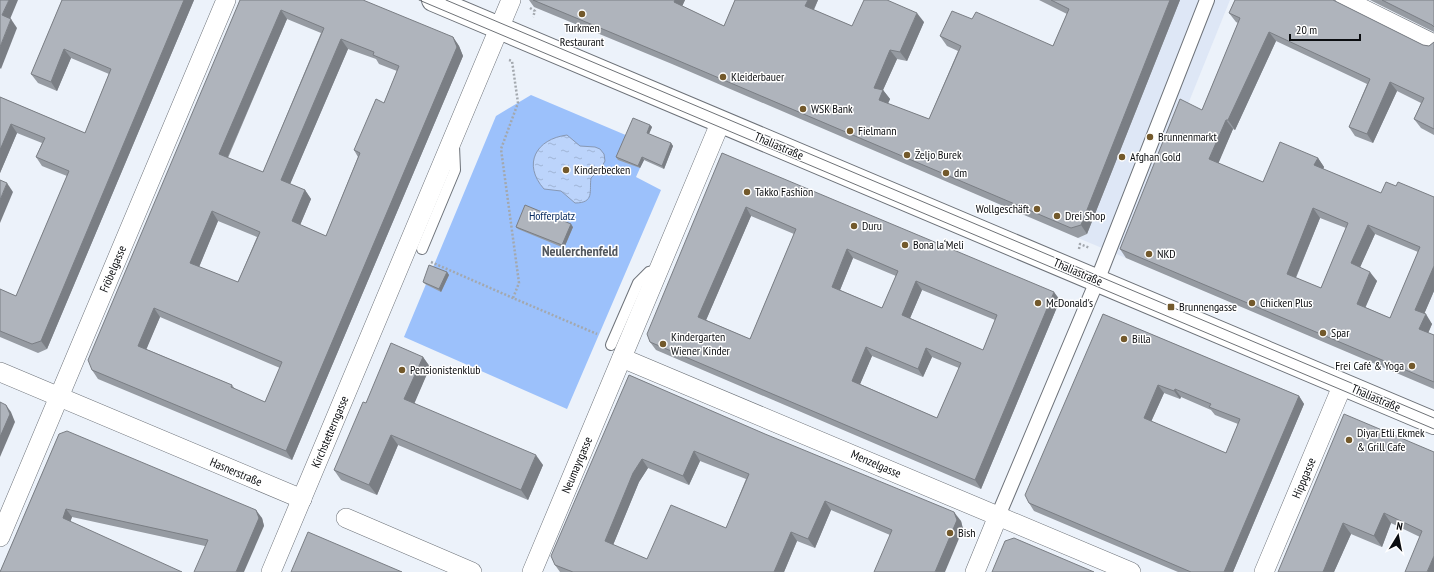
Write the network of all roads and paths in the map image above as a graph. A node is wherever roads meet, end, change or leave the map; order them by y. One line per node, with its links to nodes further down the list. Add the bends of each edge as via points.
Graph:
1 (226, 0): 16 (street, Fröbelgasse)
2 (433, 0): 6 (main road)
3 (511, 0): 6 (street)
4 (1207, 0): 11 (street)
5 (1345, 0): 7 (street)
6 (500, 28): 8 (street); 9 (main road)
7 (1434, 44)
8 (490, 51): 10 (street, via 453,139); 12 (path, via 512,61 518,103 501,149 519,284)
9 (721, 121): 11 (main road, Thaliastraße); 13 (street, via 659,270)
10 (414, 250): 12 (path); 18 (street, Kirchstetterngasse, via 389,291)
11 (1097, 281): 15 (main road, Thaliastraße); 19 (street)
12 (513, 298): 13 (path, via 604,337 603,345)
13 (617, 351): 19 (street, Menzelgasse); 24 (street, Neumayrgasse)
14 (0, 372): 16 (street, Hasnerstraße)
15 (1343, 384): 17 (main road, Thaliastraße); 27 (street, Hippgasse)
16 (59, 397): 18 (street, Hasnerstraße); 21 (street, Fröbelgasse)
17 (1434, 423)
18 (302, 499): 22 (street, Kirchstetterngasse)
19 (998, 516): 25 (street); 26 (street, Menzelgasse)
20 (346, 518): 23 (street)
21 (0, 537)
22 (271, 572)
23 (472, 572)
24 (532, 572)
25 (975, 572)
26 (1131, 572)
27 (1264, 572)

